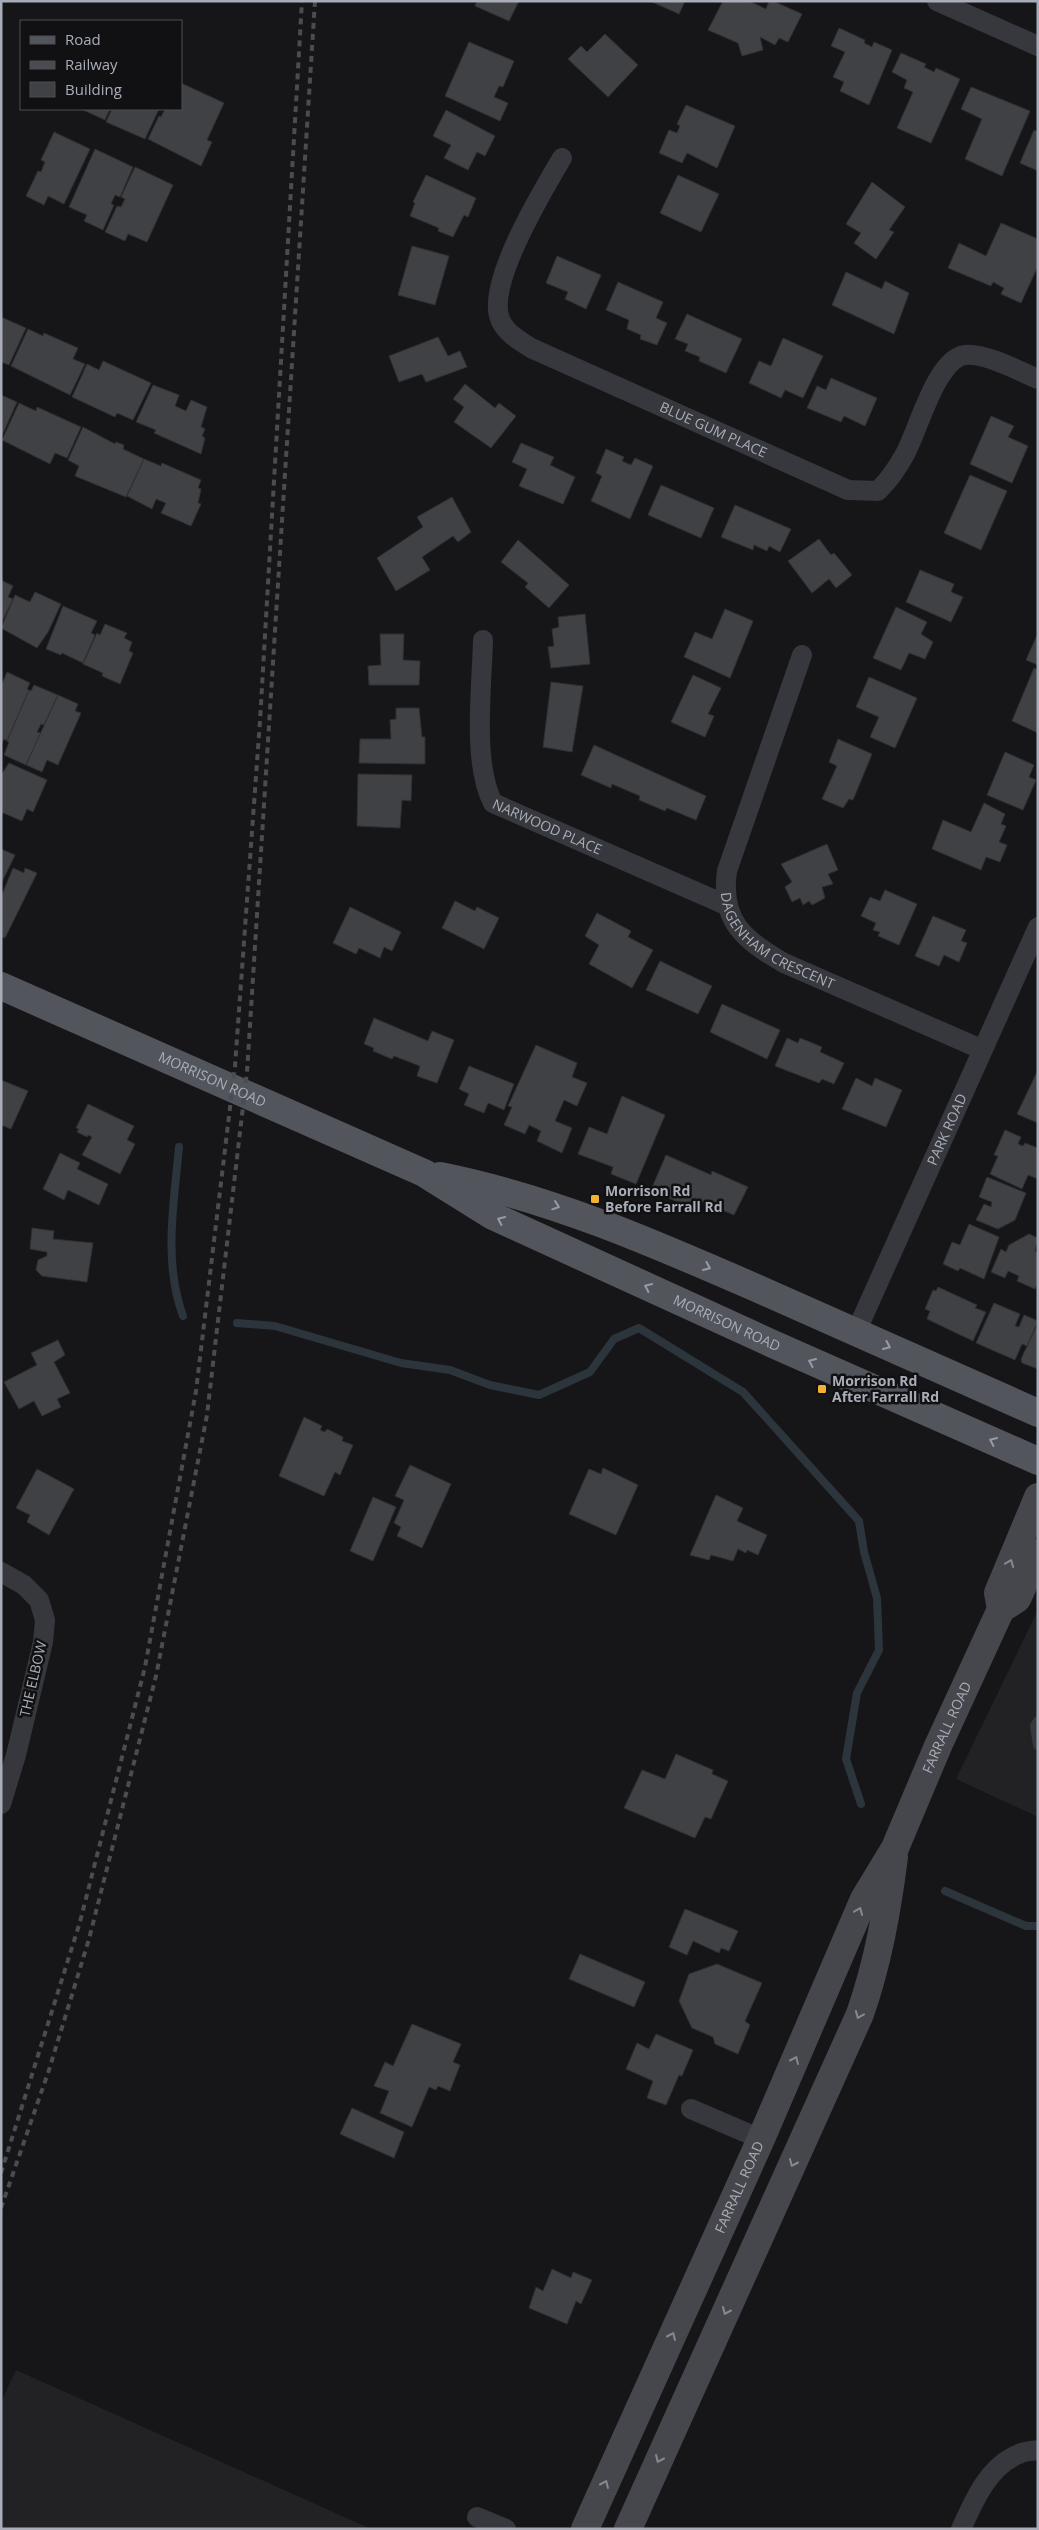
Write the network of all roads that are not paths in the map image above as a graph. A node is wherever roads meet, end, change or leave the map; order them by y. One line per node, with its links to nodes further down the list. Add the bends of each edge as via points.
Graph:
1 (937, 1): 2 (street)
2 (1038, 46)
3 (562, 158): 4 (street, BLUE GUM PLACE, via 529,213 499,294 499,316 511,335 531,348 848,490 878,491 887,482 906,453 933,388 943,371 957,358 975,356)
4 (1038, 379)
5 (483, 640): 7 (street, NARWOOD PLACE, via 480,755 486,789 493,803)
6 (802, 655): 7 (street, DAGENHAM CRESCENT, via 727,871 724,887)
7 (726, 904): 10 (street, DAGENHAM CRESCENT, via 743,936 784,964)
8 (1038, 927): 10 (street, PARK ROAD)
9 (1, 986): 11 (main road, MORRISON ROAD)
10 (981, 1049): 12 (street, PARK ROAD)
11 (424, 1173): 12 (main road, MORRISON ROAD, one-way to 12, via 489,1186 557,1206 643,1239); 14 (main road, MORRISON ROAD, one-way to 11, via 493,1216)
12 (856, 1332): 13 (main road, MORRISON ROAD, one-way to 13)
13 (1038, 1413)
14 (1038, 1461)
15 (1038, 1497): 18 (main road, FARRALL ROAD, one-way to 15, via 998,1593)
16 (1038, 1554): 18 (main road, FARRALL ROAD, via 1017,1599)
17 (1, 1572): 21 (street, THE ELBOW, via 24,1584 39,1600 45,1620 43,1642 16,1755)
18 (1000, 1609): 22 (main road, FARRALL ROAD)
19 (1037, 1727): 20 (lane)
20 (1038, 1745)
21 (1, 1804)
22 (895, 1848): 23 (main road, FARRALL ROAD, one-way to 22, via 864,1899); 24 (main road, FARRALL ROAD, via 887,1910)
23 (831, 1978): 24 (main road); 25 (main road, FARRALL ROAD, one-way to 23)
24 (868, 1990): 27 (main road, FARRALL ROAD, one-way to 27)
25 (779, 2098): 27 (main road); 28 (main road, FARRALL ROAD)
26 (691, 2109): 28 (street)
27 (815, 2114): 30 (main road, FARRALL ROAD, one-way to 30)
28 (761, 2139): 29 (main road, FARRALL ROAD)
29 (710, 2253): 30 (main road); 31 (main road, FARRALL ROAD, one-way to 29)
30 (745, 2268): 32 (main road, FARRALL ROAD, one-way to 32)
31 (653, 2378): 32 (main road); 36 (main road, FARRALL ROAD, one-way to 31)
32 (689, 2393): 37 (main road, FARRALL ROAD, one-way to 37)
33 (1038, 2450): 38 (street, via 1019,2454 996,2470 977,2496)
34 (477, 2517): 35 (street)
35 (506, 2529)
36 (585, 2529)
37 (628, 2529)
38 (961, 2529)

